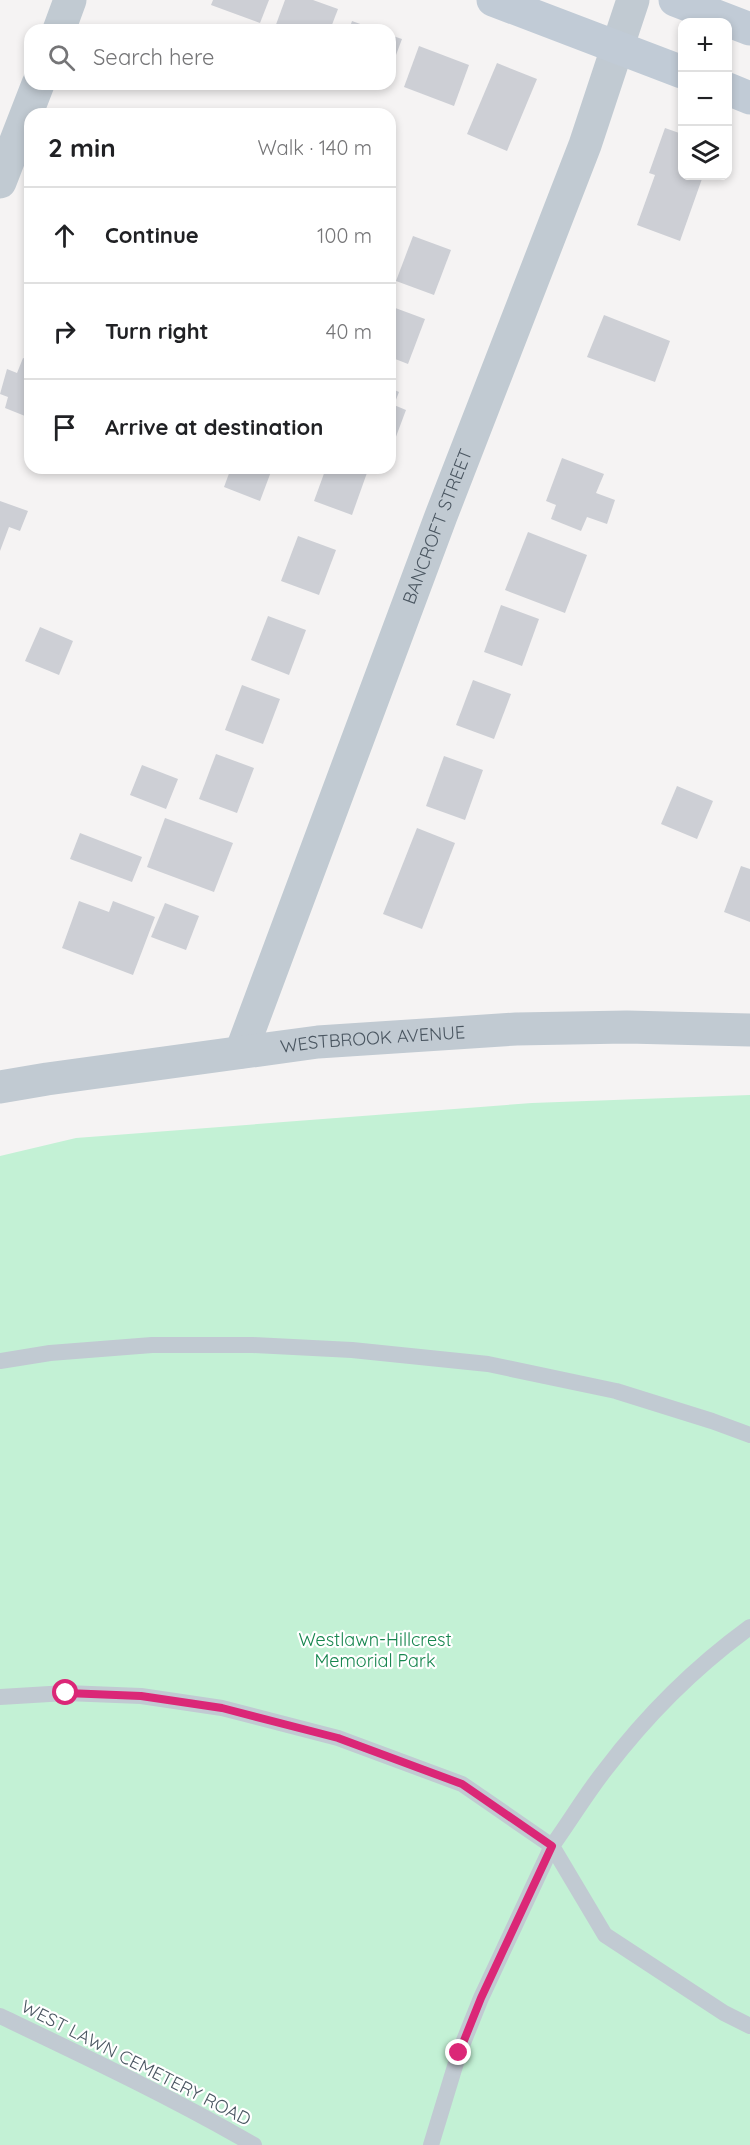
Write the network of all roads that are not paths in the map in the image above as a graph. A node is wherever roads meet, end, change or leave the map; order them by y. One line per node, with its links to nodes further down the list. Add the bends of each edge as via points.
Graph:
1 (70, 0): 5 (street)
2 (493, 0): 7 (main road)
3 (633, 0): 7 (street, BANCROFT STREET)
4 (675, 0): 6 (main road)
5 (60, 24)
6 (750, 29)
7 (617, 48): 8 (main road); 16 (street, BANCROFT STREET, via 585,145 441,516)
8 (678, 71)
9 (36, 90): 12 (street)
10 (732, 91): 11 (main road)
11 (750, 98)
12 (29, 108)
13 (24, 120): 14 (street)
14 (0, 182)
15 (750, 1030): 16 (street, WESTBROOK AVENUE, via 516,1029 318,1042)
16 (241, 1052): 17 (street, WESTBROOK AVENUE)
17 (0, 1087)
18 (0, 1361): 19 (lane, via 152,1345 352,1350 488,1364 605,1389)
19 (750, 1435)
20 (750, 1627): 22 (lane, via 674,1691 633,1734)
21 (0, 1697): 22 (lane, via 66,1693 141,1696 222,1708 338,1738 462,1784)
22 (552, 1846): 24 (lane, via 605,1935); 26 (lane, via 467,2031)
23 (0, 2016): 25 (lane, WEST LAWN CEMETERY ROAD, via 124,2075)
24 (750, 2026)
25 (254, 2145)
26 (431, 2145)

